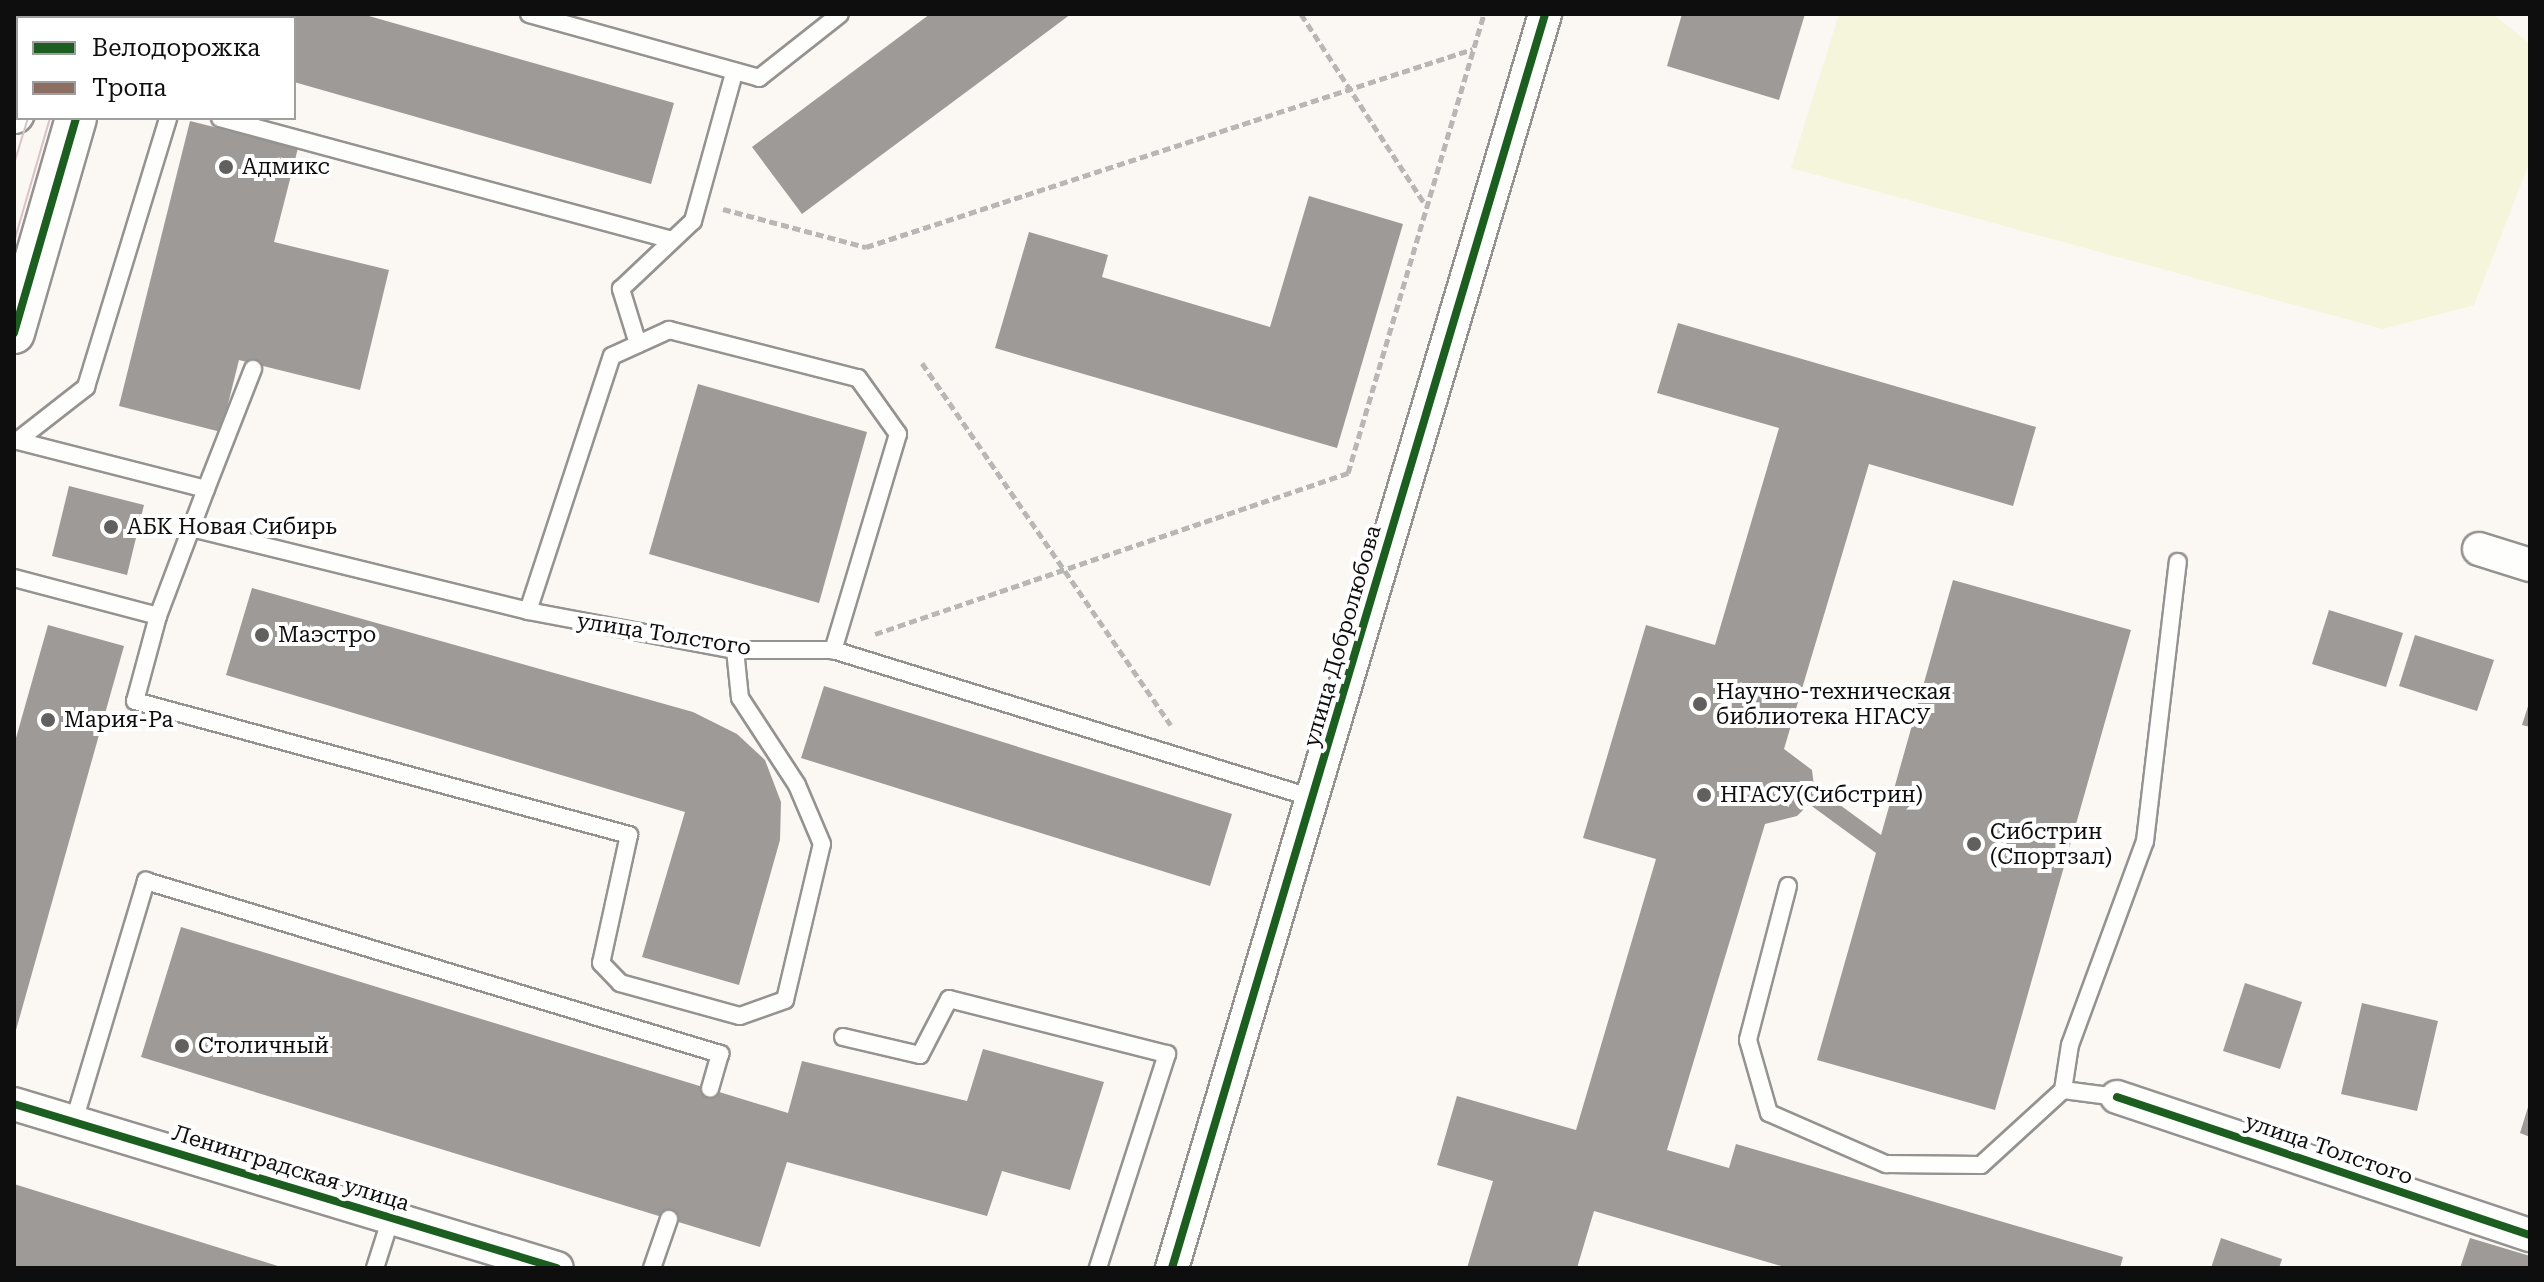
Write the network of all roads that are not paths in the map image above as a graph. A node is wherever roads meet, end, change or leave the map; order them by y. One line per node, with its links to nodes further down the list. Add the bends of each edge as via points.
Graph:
1 (529, 14): 4 (lane)
2 (840, 14): 4 (lane, via 759,78)
3 (1545, 14): 23 (street, улица Добролюбова)
4 (734, 73): 8 (lane, via 693,221)
5 (75, 120): 9 (street)
6 (167, 120): 12 (lane, via 86,387)
7 (227, 120): 8 (lane)
8 (672, 240): 10 (lane, via 621,289)
9 (14, 333)
10 (638, 344): 19 (lane, via 612,356); 22 (lane, via 669,330 858,378 898,434)
11 (253, 369): 13 (lane)
12 (15, 440): 13 (lane)
13 (206, 489): 14 (lane)
14 (195, 529): 19 (lane, улица Толстого); 20 (lane)
15 (2479, 549): 17 (street)
16 (2178, 562): 27 (lane, via 2145,841 2070,1045)
17 (2530, 565)
18 (14, 578): 20 (lane)
19 (528, 611): 21 (lane, улица Толстого)
20 (158, 616): 21 (lane, via 135,701 629,835 601,963 620,983 740,1016 785,1000 822,844 797,785 740,698)
21 (735, 650): 22 (lane, улица Толстого)
22 (833, 650): 23 (lane, улица Толстого)
23 (1313, 798): 38 (street, улица Добролюбова)
24 (1788, 886): 27 (lane, via 1748,1040 1769,1113 1886,1164 1981,1165)
25 (843, 1037): 37 (lane, via 920,1055 949,999 1167,1054)
26 (710, 1089): 30 (lane, via 720,1054 146,881)
27 (2063, 1090): 28 (lane)
28 (2117, 1097): 33 (street, улица Толстого)
29 (14, 1104): 30 (street, Ленинградская улица)
30 (74, 1121): 31 (street, Ленинградская улица)
31 (391, 1218): 34 (lane); 35 (street, Ленинградская улица)
32 (669, 1219): 36 (lane)
33 (2530, 1235)
34 (375, 1268)
35 (557, 1268)
36 (652, 1268)
37 (1098, 1268)
38 (1172, 1268)

